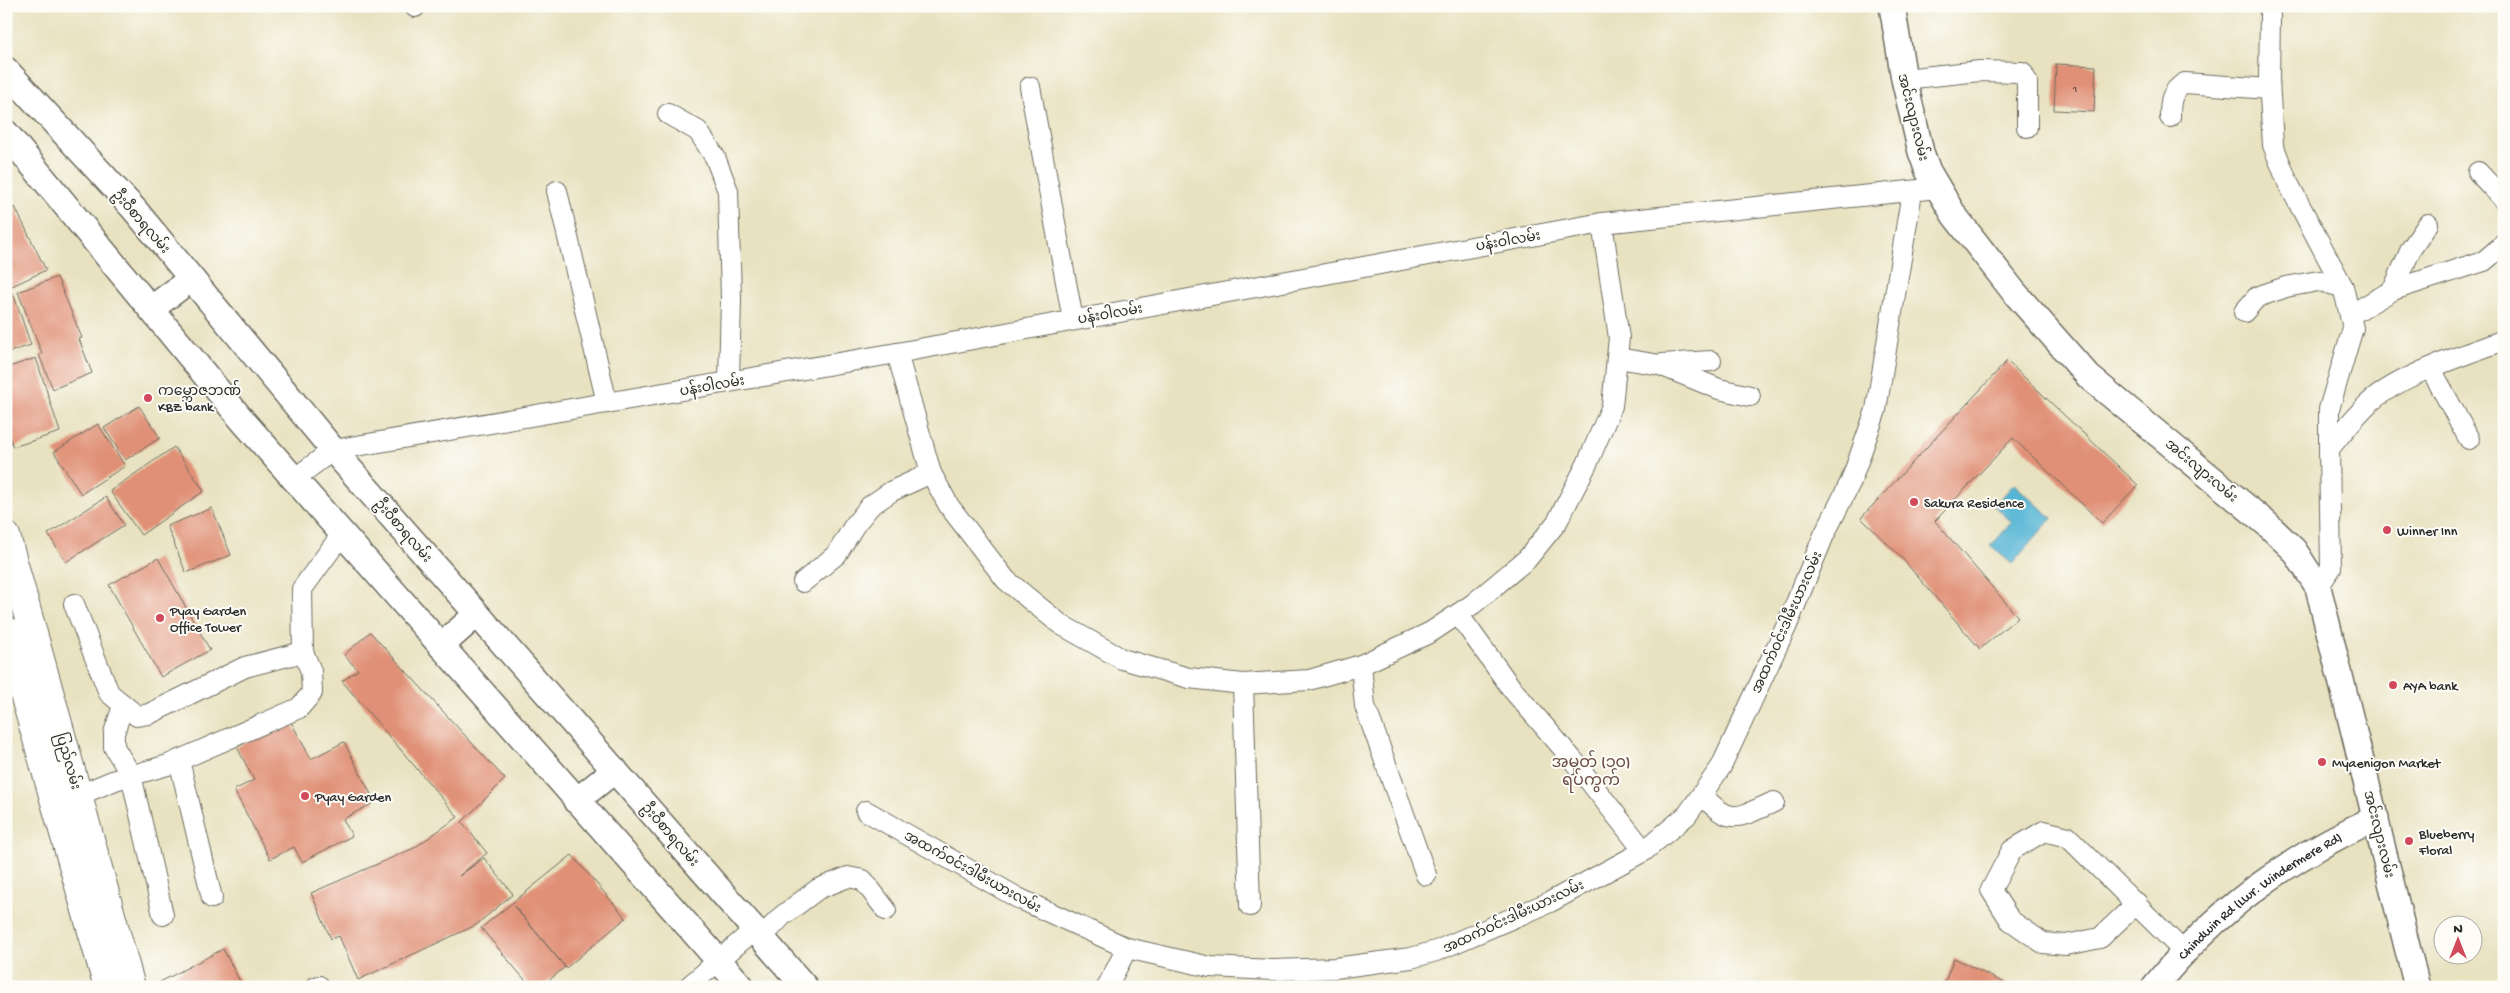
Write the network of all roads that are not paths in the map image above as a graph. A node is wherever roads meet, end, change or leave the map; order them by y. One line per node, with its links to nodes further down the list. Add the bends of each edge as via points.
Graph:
1 (1892, 6): 4 (main road, အင်းလျားလမ်း)
2 (2270, 15): 6 (street)
3 (6, 70): 19 (main road, ဦးဝီစာရလမ်း, via 134,209)
4 (1904, 79): 9 (street, via 1980,71 2022,72 2027,82); 12 (main road, အင်းလျားလမ်း, via 1921,152)
5 (1030, 86): 25 (street)
6 (2269, 89): 8 (street, via 2185,83 2170,98); 20 (street, via 2273,145 2288,183)
7 (668, 114): 32 (street, via 698,131 715,157 728,191)
8 (2170, 117)
9 (2027, 127)
10 (6, 133): 22 (main road)
11 (2478, 172): 15 (street)
12 (1938, 188): 14 (street, ပန်းဝါလမ်း); 43 (main road, အင်းလျားလမ်း, via 1954,215 2014,292 2089,377 2267,524 2294,550)
13 (557, 191): 34 (street)
14 (1912, 192): 16 (street, ပန်းဝါလမ်း); 57 (street, အထက်ဝင်းဒါမီးယားလမ်း, via 1876,410 1851,481 1824,535 1788,625 1720,767)
15 (2504, 200)
16 (1602, 223): 25 (street, ပန်းဝါလမ်း); 28 (street, via 1620,338)
17 (2428, 224): 21 (street, via 2411,249)
18 (2504, 244): 21 (street, via 2484,261)
19 (191, 279): 22 (main road); 37 (main road, ဦးဝီစာရလမ်း)
20 (2343, 287): 23 (street, via 2318,281 2286,287 2256,297); 24 (street)
21 (2393, 290): 24 (street)
22 (151, 309): 39 (main road)
23 (2244, 312)
24 (2350, 315): 36 (street, via 2353,328 2329,408)
25 (1073, 320): 27 (street, ပန်းဝါလမ်း)
26 (2504, 340): 31 (street)
27 (897, 353): 32 (street, ပန်းဝါလမ်း); 38 (street)
28 (1618, 358): 30 (street); 46 (street, via 1612,406 1557,522 1527,559)
29 (1711, 361): 30 (street, via 1678,361)
30 (1660, 365): 33 (street, via 1719,389)
31 (2431, 369): 35 (street); 36 (street, via 2392,387 2370,402)
32 (730, 382): 34 (street, ပန်းဝါလမ်း)
33 (1750, 396)
34 (607, 404): 37 (street, ပန်းဝါလမ်း)
35 (2469, 440)
36 (2329, 449): 43 (street, via 2331,568)
37 (333, 450): 39 (street, ပန်းဝါလမ်း); 45 (main road, ဦးဝီစာရလမ်း)
38 (931, 473): 42 (street, via 892,491 870,506 837,554); 51 (street, via 949,506 1006,580 1060,624 1122,659 1189,678)
39 (294, 479): 40 (main road)
40 (342, 534): 48 (main road); 49 (street, via 302,589)
41 (6, 536): 56 (highway, ပြည်လမ်း)
42 (802, 582)
43 (2318, 587): 61 (main road, အင်းလျားလမ်း)
44 (74, 604): 52 (street, via 109,693)
45 (478, 614): 48 (main road); 54 (main road, ဦးဝီစာရလမ်း)
46 (1458, 614): 50 (street, via 1431,632); 62 (street, via 1512,689)
47 (6, 631): 73 (highway, ပြည်လမ်း)
48 (441, 646): 58 (main road)
49 (303, 652): 52 (street, via 245,667 149,714 136,716); 53 (street, via 311,672 312,693 299,708)
50 (1361, 665): 51 (street, via 1309,680); 63 (street, via 1365,706)
51 (1243, 684): 66 (street)
52 (122, 706): 55 (street, via 114,733 114,747)
53 (178, 760): 55 (street); 64 (street)
54 (615, 770): 58 (main road); 69 (main road, ဦးဝီစာရလမ်း)
55 (131, 775): 56 (street); 68 (street)
56 (79, 795): 74 (highway, ပြည်လမ်း)
57 (1702, 795): 59 (street, via 1718,812 1732,816 1741,816); 62 (street, အထက်ဝင်းဒါမီးယားလမ်း, via 1687,815)
58 (576, 801): 72 (main road)
59 (1774, 802)
60 (866, 811): 70 (street, အထက်ဝင်းဒါမီးယားလမ်း, via 1018,898)
61 (2376, 818): 71 (main road, Chindwin Rd (Lwr. Windermere Rd), via 2327,840 2274,875 2217,918); 80 (main road, အင်းလျားလမ်း)
62 (1644, 851): 70 (street, အထက်ဝင်းဒါမီးယားလမ်း, via 1550,902 1436,951 1411,958 1336,968 1273,970 1210,967)
63 (1426, 875)
64 (212, 898)
65 (2137, 903): 65 (street, via 2068,837 2044,831 2012,850 1991,890 2010,920 2043,943 2066,945 2100,938); 71 (street)
66 (1250, 906)
67 (886, 910): 69 (street, via 863,880 848,878 806,896)
68 (163, 915)
69 (758, 933): 72 (street); 77 (main road, ဦးဝီစာရလမ်း)
70 (1127, 948): 78 (street)
71 (2183, 951): 79 (main road, Chindwin Rd (Lwr. Windermere Rd))
72 (718, 960): 75 (street); 76 (main road)
73 (108, 987)
74 (131, 987)
75 (688, 987)
76 (742, 987)
77 (806, 987)
78 (1107, 987)
79 (2154, 987)
80 (2417, 987)

